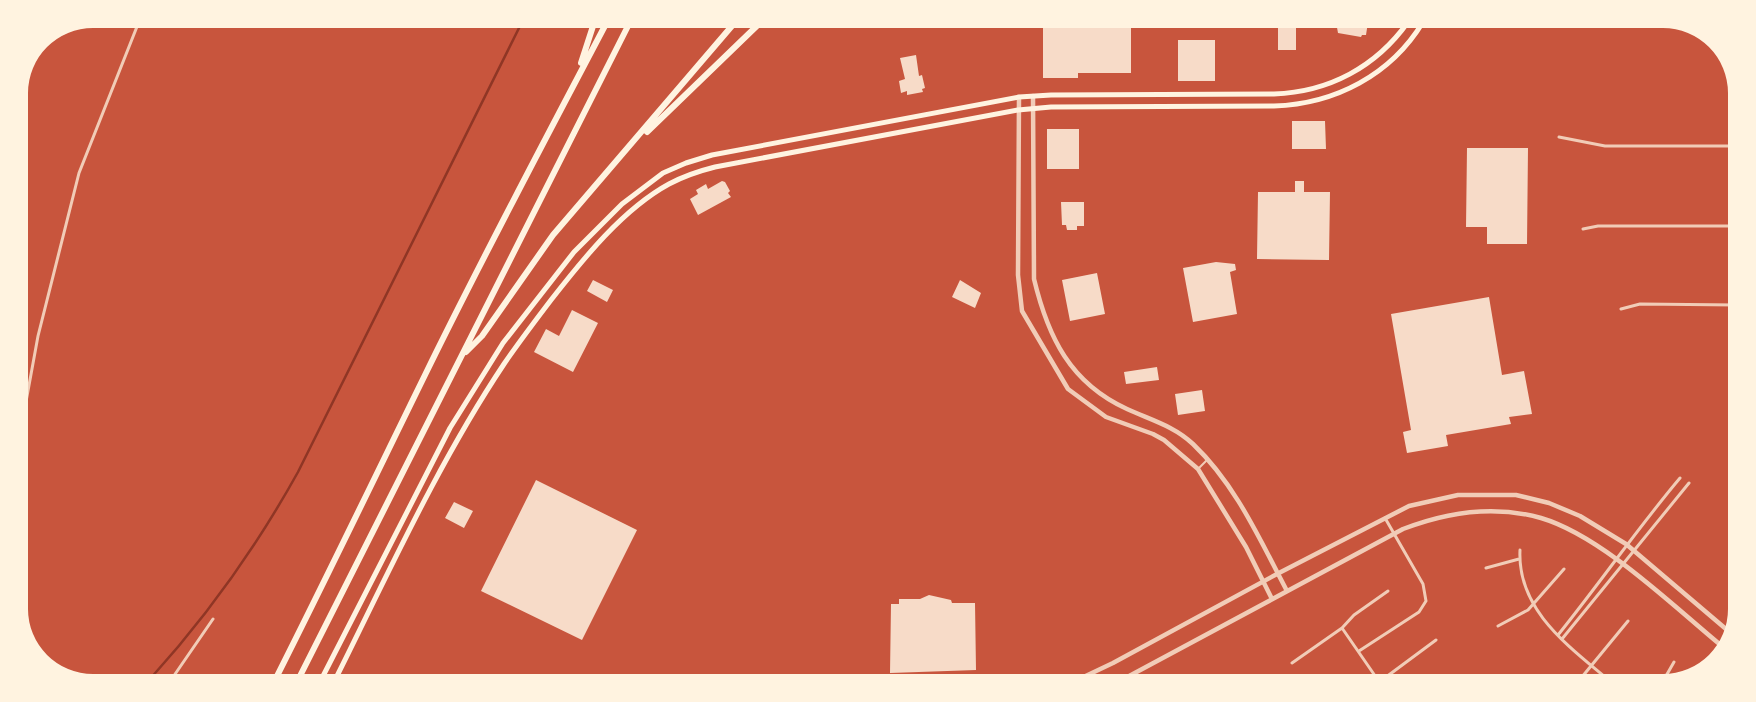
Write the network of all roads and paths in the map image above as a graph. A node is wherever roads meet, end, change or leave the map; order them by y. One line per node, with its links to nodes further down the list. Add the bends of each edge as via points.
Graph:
1 (136, 28): 22 (street, via 79,172 38,336)
2 (592, 28): 9 (highway)
3 (604, 28): 9 (highway)
4 (627, 28): 21 (highway)
5 (729, 28): 16 (highway)
6 (755, 28): 16 (highway)
7 (1403, 28): 10 (main road, via 1366,65 1340,80 1308,90 1274,94)
8 (1418, 28): 12 (main road, via 1397,55 1378,72 1345,91 1311,102 1274,106)
9 (578, 74): 61 (highway, via 425,374)
10 (1032, 96): 11 (main road); 12 (street)
11 (1019, 97): 13 (street); 63 (main road, via 706,157 663,173 633,194 574,252 489,364 450,428)
12 (1032, 108): 13 (main road); 23 (street, via 1034,279 1041,308 1055,342 1087,385 1114,403 1180,432)
13 (1018, 110): 24 (street, via 1018,275 1022,310 1068,390 1106,417 1164,440); 64 (main road, via 715,167 679,179 641,204 583,260 504,364 428,497)
14 (1559, 137): 15 (street, via 1605,146)
15 (1728, 146)
16 (619, 159): 21 (highway, via 553,235 482,336)
17 (1728, 226): 18 (street, via 1598,226)
18 (1583, 229)
19 (1728, 305): 20 (street, via 1640,304)
20 (1621, 309)
21 (461, 356): 62 (highway)
22 (28, 391)
23 (1208, 460): 24 (lane); 37 (street, via 1243,508)
24 (1198, 469): 38 (street)
25 (1680, 478): 29 (street)
26 (1689, 482): 31 (street)
27 (1385, 518): 28 (street); 29 (street, via 1409,506 1451,496 1516,495 1549,503 1580,516); 37 (street)
28 (1395, 533): 33 (street, via 1446,515 1476,512 1524,514 1569,531); 41 (street); 56 (street, via 1424,584 1426,601 1419,612)
29 (1626, 544): 31 (street); 33 (street)
30 (1520, 550): 32 (street)
31 (1634, 551): 34 (street); 51 (street)
32 (1519, 560): 35 (street); 46 (street)
33 (1617, 560): 34 (street); 39 (street)
34 (1623, 564): 40 (street); 55 (street)
35 (1486, 568)
36 (1564, 569): 46 (street)
37 (1278, 574): 38 (street); 41 (street)
38 (1263, 581): 44 (street); 65 (street)
39 (1598, 585): 40 (street); 43 (street)
40 (1602, 588): 45 (street)
41 (1286, 591): 44 (street)
42 (1388, 591): 50 (street, via 1354,615)
43 (1589, 596): 45 (street); 52 (street)
44 (1272, 599): 66 (street)
45 (1593, 600): 53 (street)
46 (1533, 606): 49 (street); 52 (street)
47 (213, 619): 60 (street)
48 (1628, 621): 59 (street)
49 (1498, 626)
50 (1342, 628): 56 (street); 58 (street)
51 (1726, 629)
52 (1558, 635): 53 (street)
53 (1562, 639): 59 (street)
54 (1436, 640): 68 (street)
55 (1719, 643)
56 (1359, 651): 67 (street)
57 (1674, 662): 71 (street)
58 (1292, 663)
59 (1592, 666): 69 (street); 70 (street)
60 (175, 674)
61 (278, 674)
62 (301, 674)
63 (324, 674)
64 (338, 674)
65 (1089, 674)
66 (1133, 674)
67 (1375, 674)
68 (1391, 674)
69 (1585, 674)
70 (1601, 674)
71 (1667, 674)

